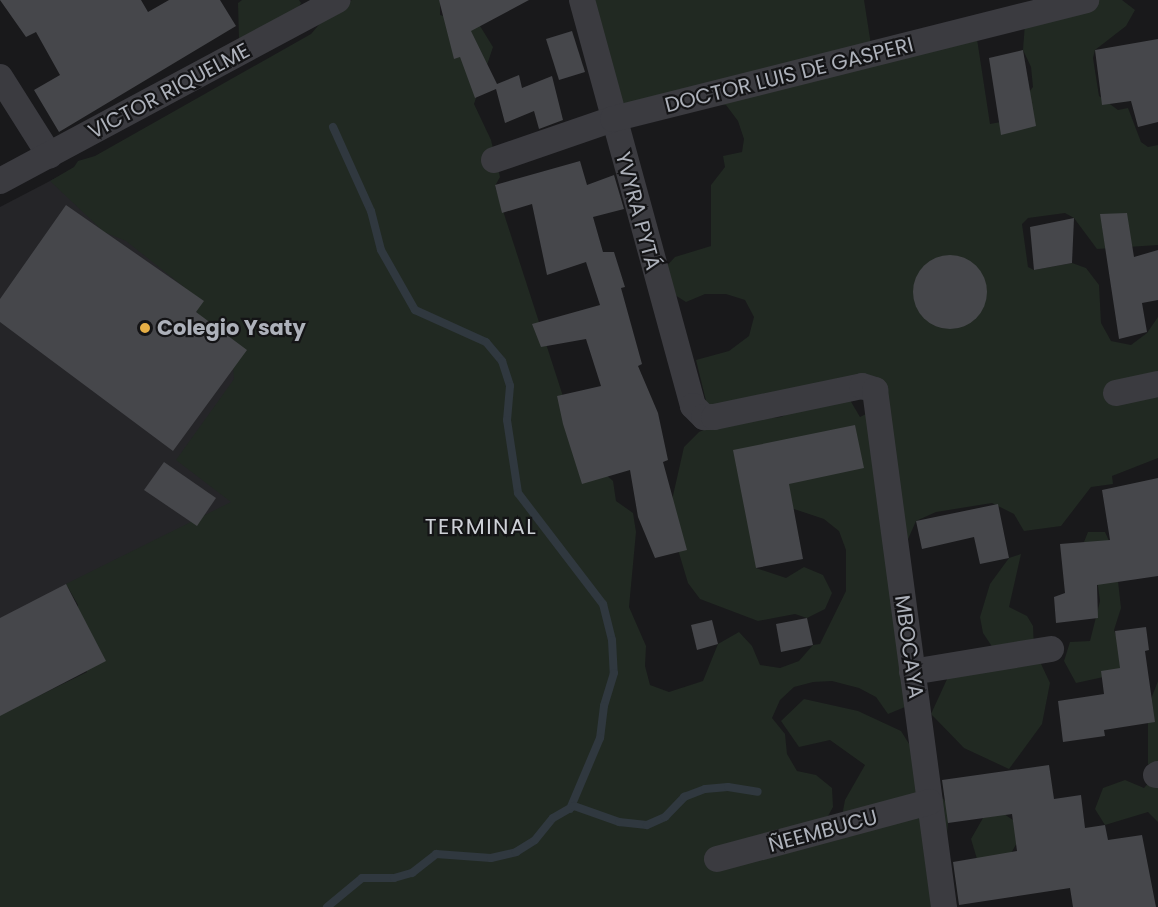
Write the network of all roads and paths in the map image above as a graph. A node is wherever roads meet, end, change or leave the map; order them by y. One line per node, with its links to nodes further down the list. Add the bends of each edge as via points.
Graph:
1 (337, 0): 4 (street, VICTOR RIQUELME)
2 (582, 0): 6 (street, YVYRA PYTÁ)
3 (1086, 0): 6 (street, DOCTOR LUIS DE GASPERI)
4 (306, 8): 7 (street, VICTOR RIQUELME)
5 (0, 76): 7 (street)
6 (614, 119): 8 (street, DOCTOR LUIS DE GASPERI); 11 (street, YVYRA PYTÁ, via 689,399 704,417)
7 (50, 156): 9 (street, VICTOR RIQUELME)
8 (495, 160)
9 (0, 181)
10 (1158, 384): 12 (street)
11 (873, 386): 14 (street, MBOCAYA)
12 (1116, 393)
13 (1051, 650): 14 (street)
14 (912, 672): 15 (street, MBOCAYA)
15 (930, 802): 16 (street, ÑEEMBUCU); 17 (street, MBOCAYA)
16 (717, 859)
17 (944, 907)

